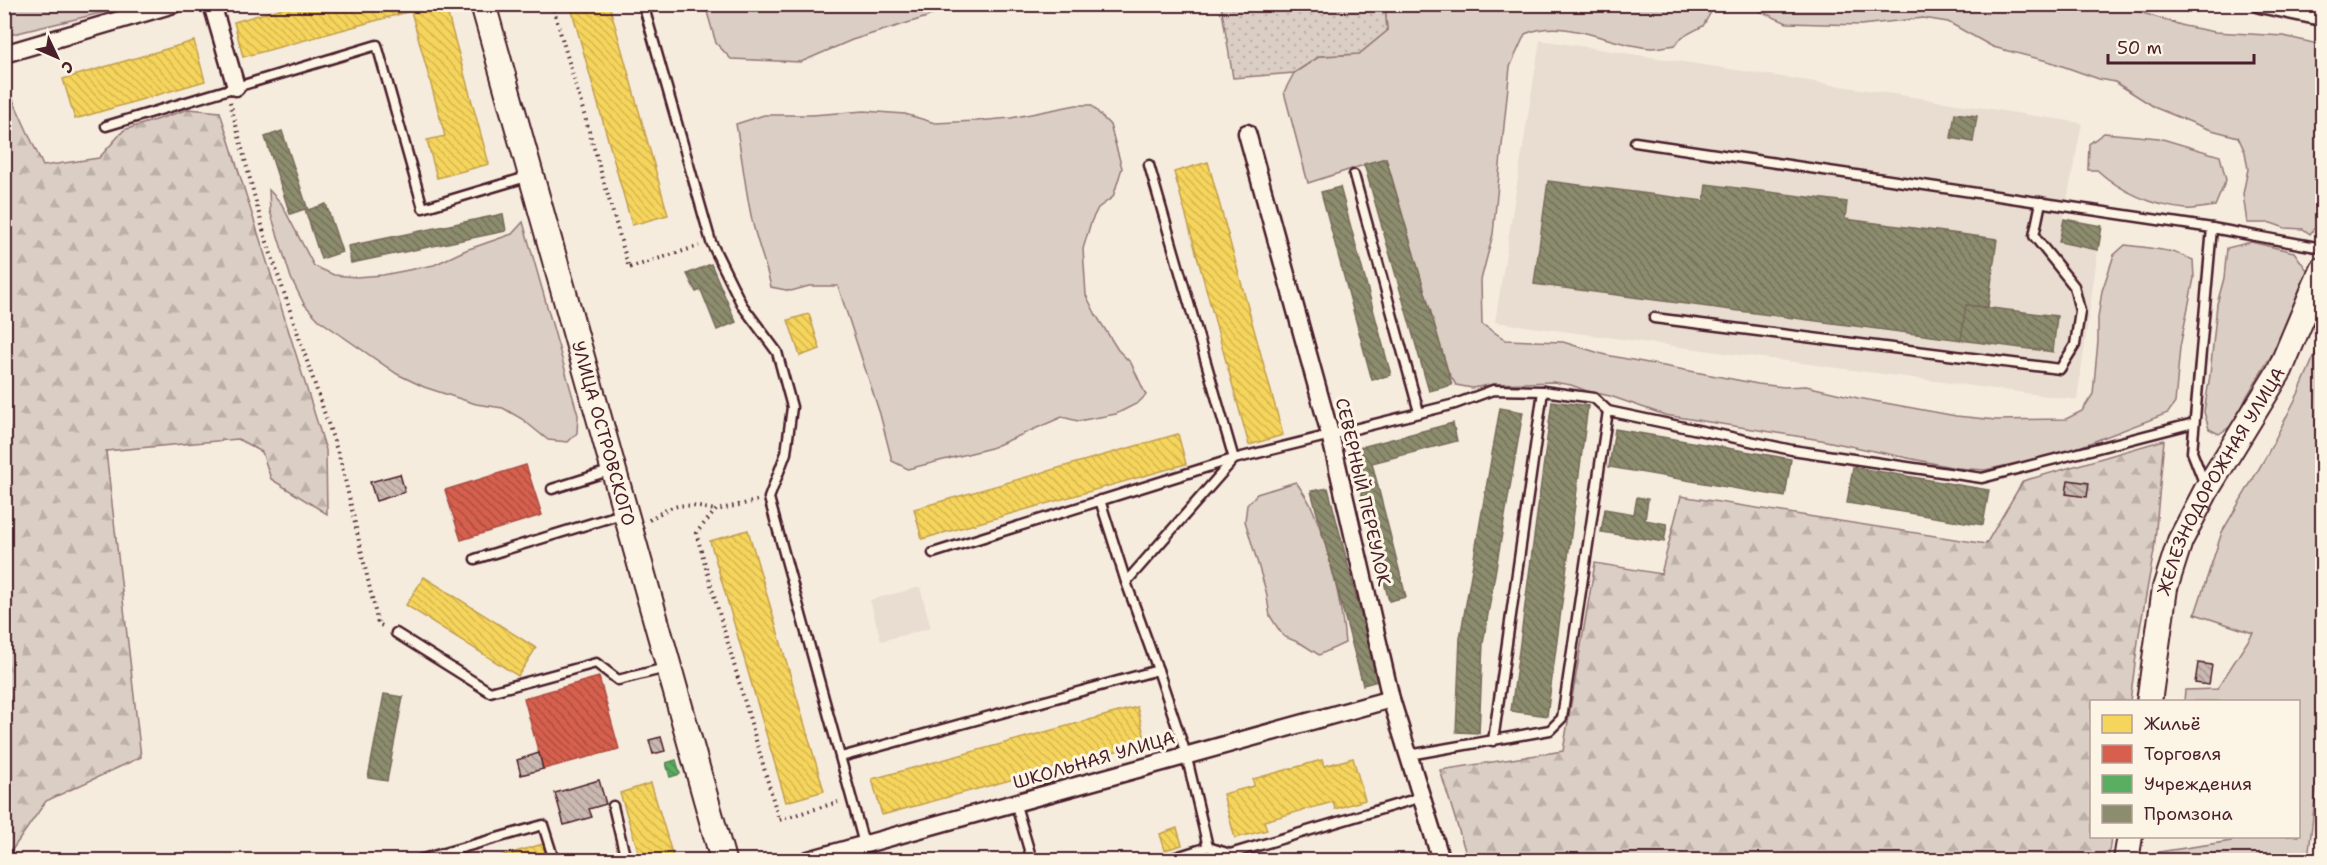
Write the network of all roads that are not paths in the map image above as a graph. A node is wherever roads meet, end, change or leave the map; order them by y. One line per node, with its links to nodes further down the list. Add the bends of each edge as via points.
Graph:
1 (174, 4): 7 (street)
2 (212, 4): 8 (street)
3 (483, 4): 14 (main road, УЛИЦА ОСТРОВСКОГО)
4 (643, 4): 42 (lane, via 711,242 742,305 777,352 792,407 786,453 770,498)
5 (2260, 4): 6 (street)
6 (2322, 17)
7 (4, 54)
8 (231, 89): 9 (lane); 14 (lane, via 377,45 423,208)
9 (106, 126)
10 (1247, 133): 24 (street, СЕВЕРНЫЙ ПЕРЕУЛОК)
11 (1635, 142): 15 (lane)
12 (1149, 165): 25 (lane)
13 (1354, 175): 22 (lane)
14 (531, 176): 26 (main road, УЛИЦА ОСТРОВСКОГО)
15 (2041, 202): 16 (lane); 19 (lane, via 2034,236 2074,286 2080,310 2075,345 2060,369)
16 (2212, 228): 17 (lane); 23 (lane)
17 (2322, 248)
18 (2322, 270): 28 (main road, ЖЕЛЕЗНОДОРОЖНАЯ УЛИЦА, via 2280,370)
19 (1654, 318)
20 (1542, 391): 21 (lane, via 1594,398); 22 (lane, via 1493,390); 39 (lane)
21 (1608, 411): 23 (lane, via 1792,450 1982,478); 39 (lane, via 1562,718 1550,730)
22 (1419, 412): 24 (lane)
23 (2194, 423): 28 (lane, via 2192,452)
24 (1330, 434): 25 (lane); 37 (street, СЕВЕРНЫЙ ПЕРЕУЛОК)
25 (1234, 459): 29 (lane); 33 (lane)
26 (613, 470): 27 (lane); 30 (main road, УЛИЦА ОСТРОВСКОГО)
27 (552, 489)
28 (2207, 489): 38 (main road, ЖЕЛЕЗНОДОРОЖНАЯ УЛИЦА, via 2180,541 2165,588)
29 (1100, 500): 31 (lane); 33 (lane)
30 (627, 520): 32 (lane); 35 (main road, УЛИЦА ОСТРОВСКОГО)
31 (933, 553)
32 (475, 559)
33 (1126, 582): 36 (lane)
34 (396, 633): 35 (lane, via 490,692 596,663 618,680)
35 (670, 667): 52 (main road, УЛИЦА ОСТРОВСКОГО)
36 (1158, 670): 40 (lane); 42 (lane)
37 (1391, 699): 40 (street, ШКОЛЬНАЯ УЛИЦА); 41 (street, СЕВЕРНЫЙ ПЕРЕУЛОК)
38 (2149, 700)
39 (1493, 741): 41 (lane)
40 (1186, 754): 44 (street, ШКОЛЬНАЯ УЛИЦА); 48 (lane)
41 (1409, 755): 43 (street, СЕВЕРНЫЙ ПЕРЕУЛОК)
42 (841, 757): 47 (lane)
43 (1422, 797): 48 (lane, via 1230,854); 56 (street, СЕВЕРНЫЙ ПЕРЕУЛОК)
44 (1015, 802): 47 (street, ШКОЛЬНАЯ УЛИЦА); 54 (lane)
45 (613, 806): 51 (lane)
46 (2130, 838): 57 (main road)
47 (864, 844): 53 (street, ШКОЛЬНАЯ УЛИЦА)
48 (1208, 847): 55 (lane)
49 (419, 861): 50 (lane, via 543,825)
50 (554, 861)
51 (626, 861)
52 (723, 861)
53 (808, 861)
54 (1032, 861)
55 (1167, 861)
56 (1441, 861)
57 (2126, 861)

